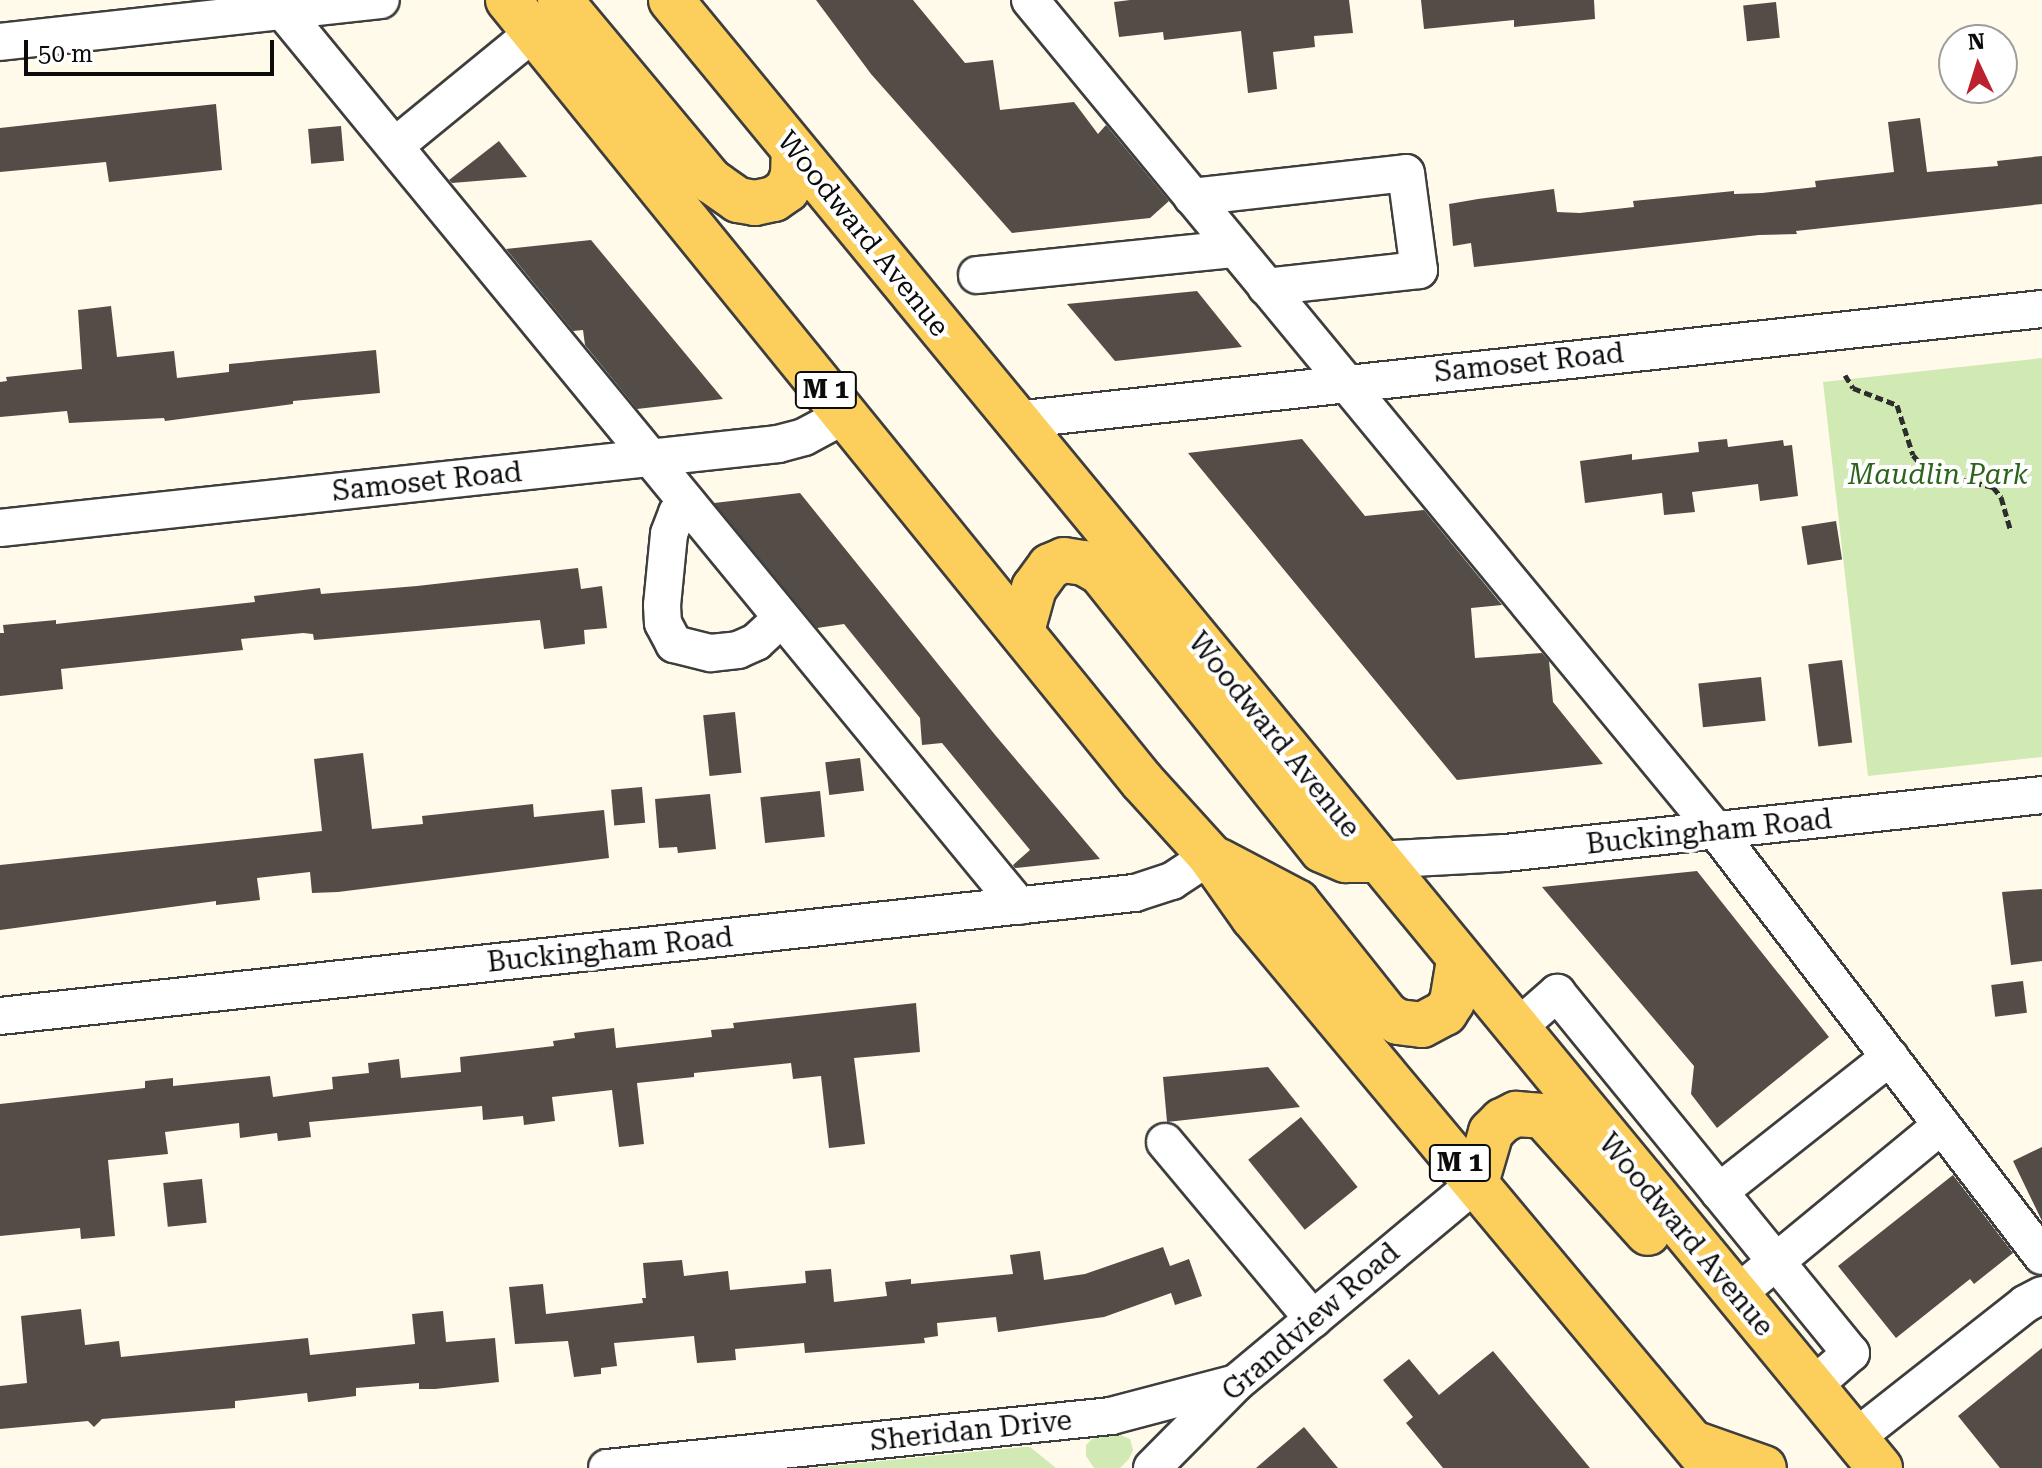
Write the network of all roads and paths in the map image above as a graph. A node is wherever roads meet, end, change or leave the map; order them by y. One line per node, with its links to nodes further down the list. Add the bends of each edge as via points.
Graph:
1 (381, 0): 4 (street)
2 (671, 0): 8 (main road, Woodward Avenue)
3 (1030, 0): 9 (street)
4 (279, 6): 6 (street); 7 (street)
5 (534, 11): 7 (street); 8 (main road, via 711,181 738,200 755,203 787,190); 16 (main road, M 1)
6 (0, 42)
7 (395, 146): 18 (street)
8 (794, 151): 17 (main road, Woodward Avenue)
9 (1192, 197): 10 (street); 12 (street, via 1406,173 1419,270)
10 (1235, 249): 11 (street); 12 (street)
11 (977, 275)
12 (1266, 287): 15 (street)
13 (2042, 309): 15 (street, Samoset Road)
14 (1845, 375): 21 (path, via 1853,388 1897,405 1913,455 1927,471 1993,487)
15 (1346, 383): 17 (street, Samoset Road); 25 (street)
16 (847, 414): 18 (street, Samoset Road, via 778,444); 23 (main road, M 1)
17 (1015, 420): 27 (main road, Woodward Avenue)
18 (649, 458): 19 (street); 20 (street, Samoset Road)
19 (690, 508): 22 (street); 22 (street, via 673,520 665,560 663,623 674,644 711,653 738,650 756,642)
20 (0, 528)
21 (2011, 531)
22 (781, 619): 28 (street)
23 (1022, 631): 26 (main road, M 1, via 1142,781); 27 (main road, via 1034,588 1050,566 1064,560 1101,573 1322,850 1346,860)
24 (2042, 795): 25 (street, Buckingham Road)
25 (1717, 832): 27 (street, Buckingham Road); 32 (street)
26 (1210, 856): 28 (street, Buckingham Road, via 1172,881 1135,893); 29 (main road, via 1297,902 1398,1022 1422,1025 1445,1013); 35 (main road, M 1, via 1253,917)
27 (1376, 860): 29 (main road, Woodward Avenue)
28 (1019, 906): 30 (street, Buckingham Road)
29 (1459, 960): 31 (main road, Woodward Avenue)
30 (0, 1016)
31 (1516, 1029): 36 (street, via 1557,993); 39 (main road, Woodward Avenue)
32 (1890, 1057): 33 (street); 36 (street)
33 (1942, 1125): 37 (street); 38 (street)
34 (1165, 1142): 41 (street)
35 (1476, 1183): 41 (street, Grandview Road); 42 (main road, via 1491,1132 1502,1121 1516,1114 1543,1116 1720,1313); 46 (main road, M 1)
36 (1719, 1192): 38 (street)
37 (2042, 1256)
38 (1777, 1263): 39 (street); 44 (street, via 1851,1353)
39 (1738, 1293): 42 (main road, Woodward Avenue)
40 (2042, 1295): 45 (street, via 2025,1304)
41 (1313, 1319): 43 (street, Grandview Road)
42 (1767, 1332): 44 (main road, Woodward Avenue)
43 (1236, 1383): 47 (street, Sheridan Drive, via 1111,1416); 48 (street, Grandview Road)
44 (1812, 1387): 45 (main road, Woodward Avenue)
45 (1867, 1453)
46 (1703, 1456): 49 (main road)
47 (607, 1468)
48 (1152, 1468)
49 (1764, 1468)

